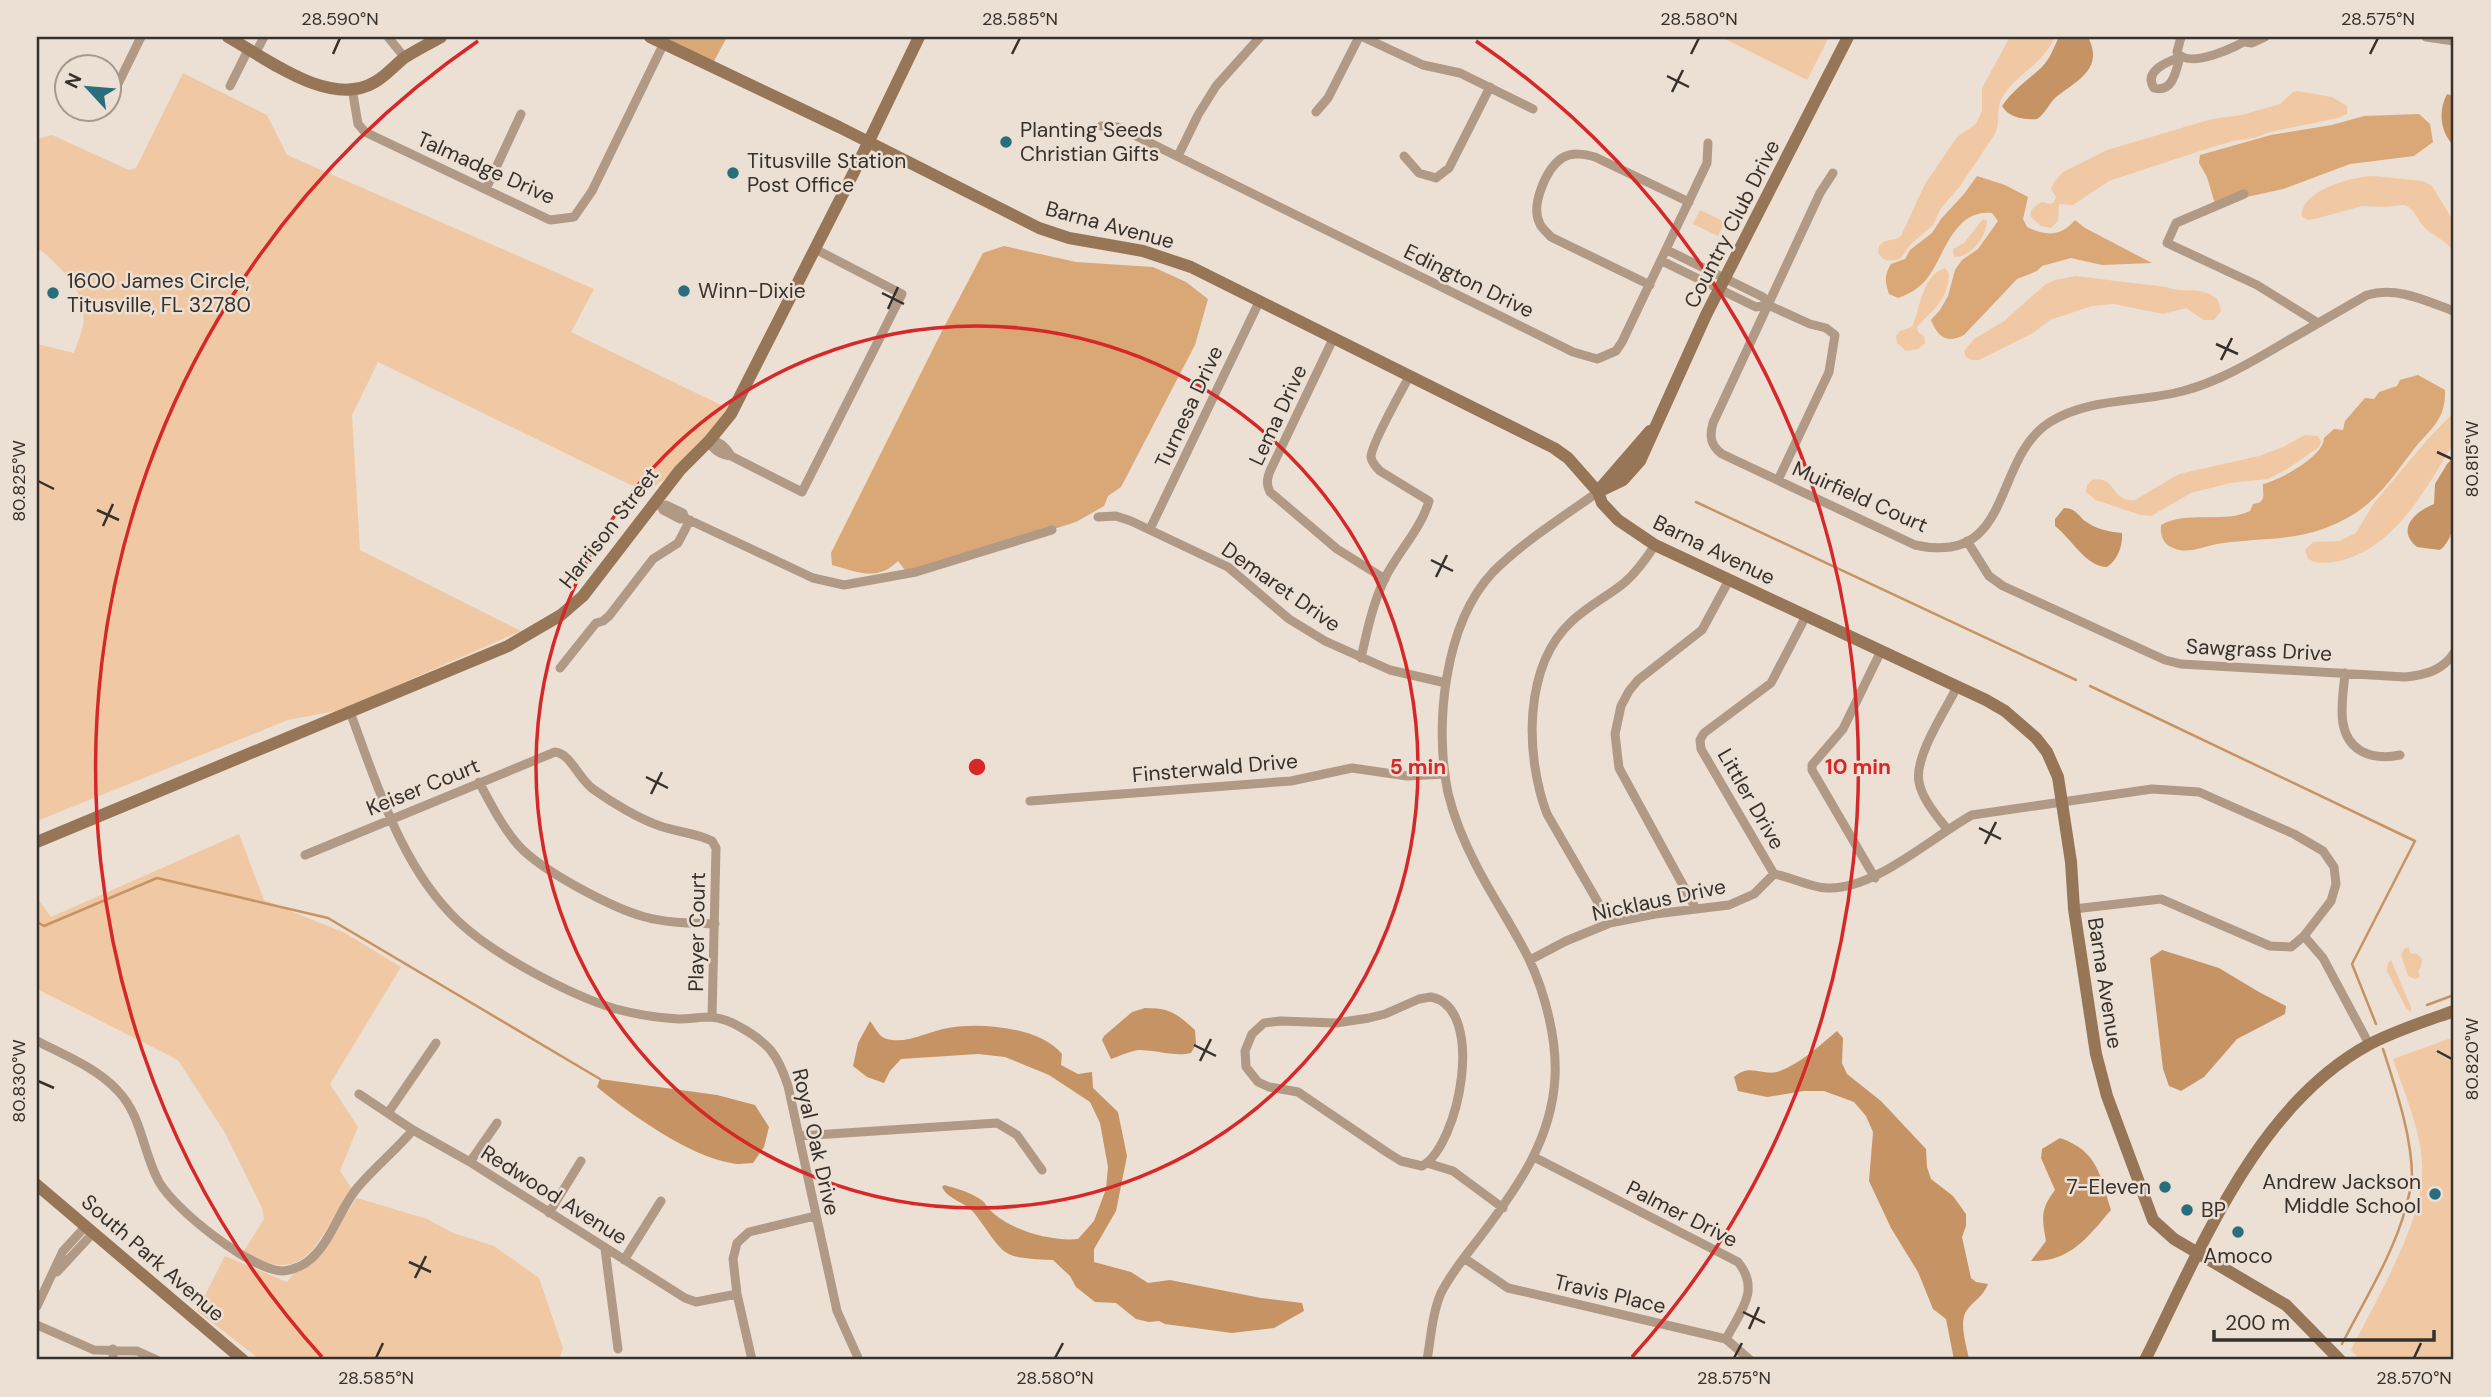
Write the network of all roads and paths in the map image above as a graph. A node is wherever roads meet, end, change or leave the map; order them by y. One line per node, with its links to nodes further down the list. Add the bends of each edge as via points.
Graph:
1 (141, 37): 18 (street)
2 (264, 37): 15 (street)
3 (388, 37): 17 (street)
4 (441, 37): 17 (street)
5 (650, 37): 16 (street, Barna Avenue)
6 (919, 37): 26 (street, Harrison Street)
7 (1260, 37): 28 (street, via 1216,86)
8 (1361, 37): 20 (street, via 1423,65 1460,72); 23 (street)
9 (1848, 37): 40 (street, Country Club Drive)
10 (2181, 37): 13 (street, via 2177,52 2185,59)
11 (2265, 37): 13 (street, via 2252,43)
12 (2426, 37): 14 (street)
13 (2248, 39)
14 (2454, 41)
15 (242, 43): 19 (street); 21 (street, via 314,85)
16 (664, 43): 26 (street, Barna Avenue); 31 (street, Talmadge Drive, via 592,191 574,216 550,220)
17 (405, 58): 21 (street, via 374,83)
18 (122, 76)
19 (230, 86)
20 (1490, 87): 22 (street); 29 (street, via 1449,168 1436,178 1419,173)
21 (352, 88): 31 (street, Talmadge Drive, via 358,124 365,132)
22 (1533, 109)
23 (1316, 112)
24 (522, 114): 31 (street)
25 (1101, 125): 28 (street, Edington Drive, via 1118,127)
26 (869, 142): 34 (street, Harrison Street); 41 (street, Barna Avenue, via 1039,228 1143,251 1191,267)
27 (1709, 144): 33 (street, Edington Drive, via 1707,163)
28 (1178, 156): 39 (street, Edington Drive, via 1587,358 1616,351)
29 (1404, 156)
30 (1833, 173): 42 (street, Muirfield Court)
31 (486, 189)
32 (2244, 194): 44 (street, via 2176,223 2167,243 2258,285)
33 (1689, 202): 35 (street, Edington Drive); 39 (street, via 1581,153 1564,157 1553,167 1538,196 1540,224 1551,237)
34 (814, 249): 47 (street, Harrison Street, via 731,414); 47 (street, via 902,294 802,492 723,455)
35 (1667, 250): 36 (street, Edington Drive); 37 (street)
36 (1662, 261): 38 (street); 39 (street, Edington Drive)
37 (1689, 261): 38 (street); 40 (street)
38 (1684, 271): 40 (street)
39 (1650, 285)
40 (1723, 286): 42 (street, via 1763,297); 49 (street, Country Club Drive, via 1640,461 1623,480)
41 (1259, 300): 45 (street, Barna Avenue); 53 (street, Turnesa Drive)
42 (1768, 305): 48 (street, Muirfield Court, via 1710,432 1716,450); 48 (street, via 1832,331 1835,340 1829,372)
43 (2454, 311): 44 (street, via 2400,292 2379,291)
44 (2318, 323): 55 (street, via 2248,364 2183,391 2091,405 2049,423 2024,446 1995,512)
45 (1334, 337): 46 (street, Barna Avenue); 57 (street, Lema Drive, via 1270,471 1268,487 1337,549)
46 (1410, 375): 49 (street, Barna Avenue, via 1554,448); 57 (street, via 1371,458 1380,471 1429,501)
47 (709, 441): 50 (street, Harrison Street, via 680,470)
48 (1778, 480): 55 (street, Muirfield Court, via 1915,545 1946,548)
49 (1598, 492): 56 (street, Barna Avenue, via 1618,520); 65 (street, Country Club Drive, via 1492,574 1470,606)
50 (659, 505): 52 (street); 67 (street, Harrison Street, via 583,596 561,615 508,646)
51 (1098, 517): 53 (street, Demaret Drive, via 1116,516)
52 (688, 519): 54 (street, via 813,578 844,585 916,572); 63 (street, via 678,543 653,559 609,616 596,623)
53 (1150, 529): 62 (street, Demaret Drive, via 1228,566 1289,619)
54 (1052, 530)
55 (1968, 541): 64 (street, Sawgrass Drive, via 1989,576 2003,586 2165,660)
56 (1655, 545): 58 (street, Barna Avenue); 82 (street, via 1625,582 1575,618 1553,642 1538,684 1534,713 1533,759 1540,795)
57 (1385, 579): 62 (street)
58 (1729, 580): 59 (street, Barna Avenue); 80 (street, via 1702,630 1629,691 1615,734 1619,768)
59 (1806, 616): 60 (street, Barna Avenue); 78 (street, Littler Drive, via 1771,683 1700,740)
60 (1881, 650): 66 (street, Barna Avenue); 79 (street, via 1843,729 1812,765)
61 (2454, 653): 64 (street, Sawgrass Drive, via 2424,675)
62 (1361, 658): 65 (street, Demaret Drive)
63 (560, 668)
64 (2345, 673): 68 (street, via 2343,728 2352,745 2385,758)
65 (1446, 683): 69 (street, Country Club Drive, via 1442,723)
66 (1958, 687): 72 (street, Barna Avenue, via 2005,711 2036,738 2058,777); 74 (street, via 1918,774 1924,796)
67 (350, 712): 73 (street, Royal Oak Drive); 75 (street, Harrison Street)
68 (2400, 755)
69 (1445, 774): 71 (street, Finsterwald Drive, via 1407,776 1352,768 1289,781); 85 (street, Country Club Drive, via 1455,816 1476,866)
70 (479, 782): 73 (street, Keiser Court); 76 (street, Keiser Court, via 555,752 566,755 580,778 613,803 656,825 701,835); 83 (street, via 510,836 549,871 644,917)
71 (1030, 801)
72 (2063, 804): 74 (street, via 1972,815); 81 (street, Barna Avenue); 84 (street, via 2152,789 2189,789 2294,834 2323,851 2334,867 2336,884 2331,901)
73 (391, 819): 77 (street, Keiser Court); 87 (street, Royal Oak Drive, via 449,911 494,949 605,1005 677,1019)
74 (1947, 829): 79 (street)
75 (37, 842)
76 (716, 848): 83 (street, Player Court)
77 (304, 855)
78 (1774, 874): 79 (street, via 1827,888); 80 (street, Nicklaus Drive, via 1754,894 1729,905)
79 (1875, 878)
80 (1696, 909): 82 (street, Nicklaus Drive)
81 (2074, 909): 84 (street, via 2161,899 2270,946 2291,947); 108 (street, Barna Avenue, via 2096,1054 2147,1210 2161,1228)
82 (1610, 923): 85 (street, Nicklaus Drive)
83 (715, 924): 87 (street, Player Court)
84 (2304, 936): 90 (street, via 2323,958)
85 (1530, 960): 96 (street, Country Club Drive, via 1548,1013 1555,1076 1545,1130)
86 (2454, 1011): 90 (street)
87 (712, 1017): 95 (street, Royal Oak Drive, via 733,1023 772,1050 782,1068)
88 (37, 1041): 94 (street, via 118,1091 131,1107 160,1183 187,1216 266,1267 285,1271 307,1262 358,1188)
89 (436, 1043): 92 (street)
90 (2369, 1044): 108 (street, via 2320,1079 2262,1142 2235,1182)
91 (359, 1094): 92 (street, Redwood Avenue)
92 (388, 1113): 94 (street, Redwood Avenue)
93 (498, 1123): 98 (street)
94 (413, 1130): 98 (street, Redwood Avenue)
95 (799, 1136): 100 (street, via 997,1124 1017,1135); 105 (street, Royal Oak Drive)
96 (1534, 1157): 103 (street, Country Club Drive); 114 (street, Palmer Drive, via 1738,1262 1746,1272 1749,1292)
97 (581, 1161): 104 (street)
98 (470, 1162): 104 (street, Redwood Avenue)
99 (1427, 1163): 99 (street, via 1455,1111 1462,1086 1457,1019 1438,999 1419,999 1385,1014 1336,1023 1264,1023 1252,1034 1244,1060 1258,1082 1298,1092 1401,1161); 103 (street, via 1453,1171)
100 (1042, 1170)
101 (37, 1185): 106 (street, South Park Avenue)
102 (662, 1201): 110 (street)
103 (1503, 1208): 109 (street, Country Club Drive)
104 (549, 1213): 107 (street, Redwood Avenue)
105 (815, 1216): 111 (street, via 743,1236 733,1251); 121 (street, Royal Oak Drive, via 837,1311)
106 (90, 1230): 112 (street, via 63,1251); 119 (street, South Park Avenue)
107 (605, 1249): 110 (street, Redwood Avenue); 116 (street)
108 (2199, 1254): 124 (street); 125 (street, Barna Avenue, via 2286,1305)
109 (1464, 1258): 114 (street, Travis Place, via 1508,1288); 122 (street, Country Club Drive, via 1439,1299)
110 (624, 1260): 111 (street, Redwood Avenue, via 696,1302)
111 (737, 1294): 120 (street)
112 (37, 1306)
113 (37, 1325): 115 (street, via 94,1350)
114 (1726, 1339): 123 (street, Travis Place)
115 (113, 1349): 117 (street); 118 (street, via 137,1351)
116 (618, 1349)
117 (113, 1360)
118 (157, 1360)
119 (243, 1360)
120 (752, 1360)
121 (859, 1360)
122 (1427, 1360)
123 (1749, 1360)
124 (2145, 1360)
125 (2340, 1360)

